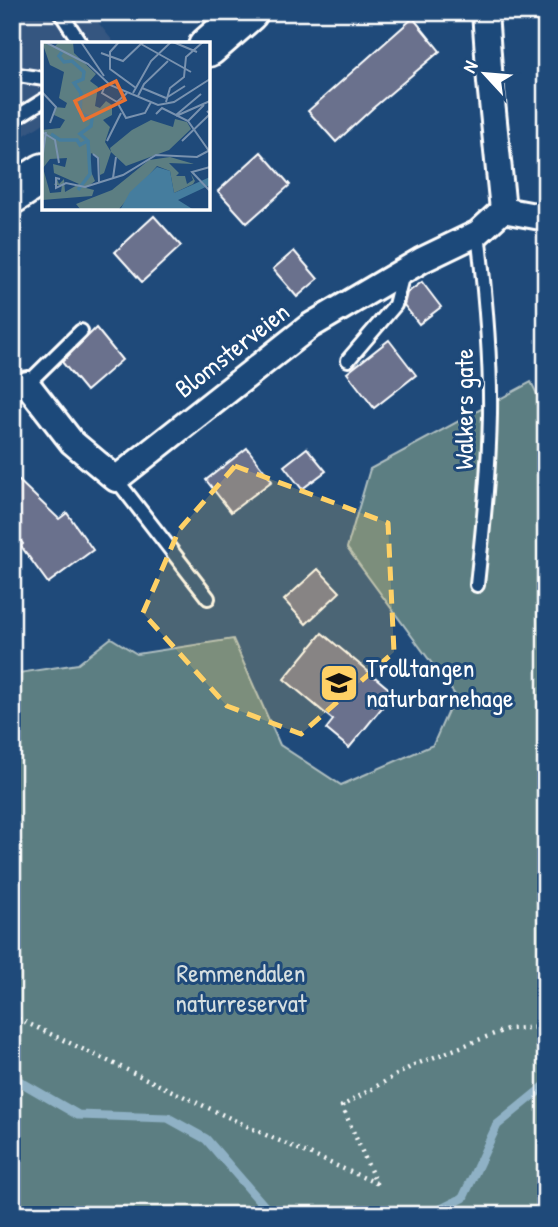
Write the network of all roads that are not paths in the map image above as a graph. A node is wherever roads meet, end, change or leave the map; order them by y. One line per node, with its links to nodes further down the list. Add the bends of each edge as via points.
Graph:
1 (60, 12): 4 (lane)
2 (248, 12): 5 (highway)
3 (485, 12): 12 (street)
4 (79, 42)
5 (210, 45)
6 (12, 74): 7 (lane)
7 (42, 79)
8 (42, 101): 9 (lane)
9 (12, 120)
10 (42, 174): 11 (highway)
11 (12, 194)
12 (503, 210): 13 (street); 14 (street, Blomsterveien)
13 (546, 218)
14 (478, 233): 15 (street, Blomsterveien); 20 (lane, Walkers gate, via 490,414)
15 (404, 270): 17 (lane, via 395,305); 19 (street, Blomsterveien, via 310,326)
16 (81, 331): 18 (lane)
17 (348, 360)
18 (27, 384): 19 (street, via 72,442)
19 (117, 479): 21 (lane)
20 (477, 585)
21 (208, 598)

